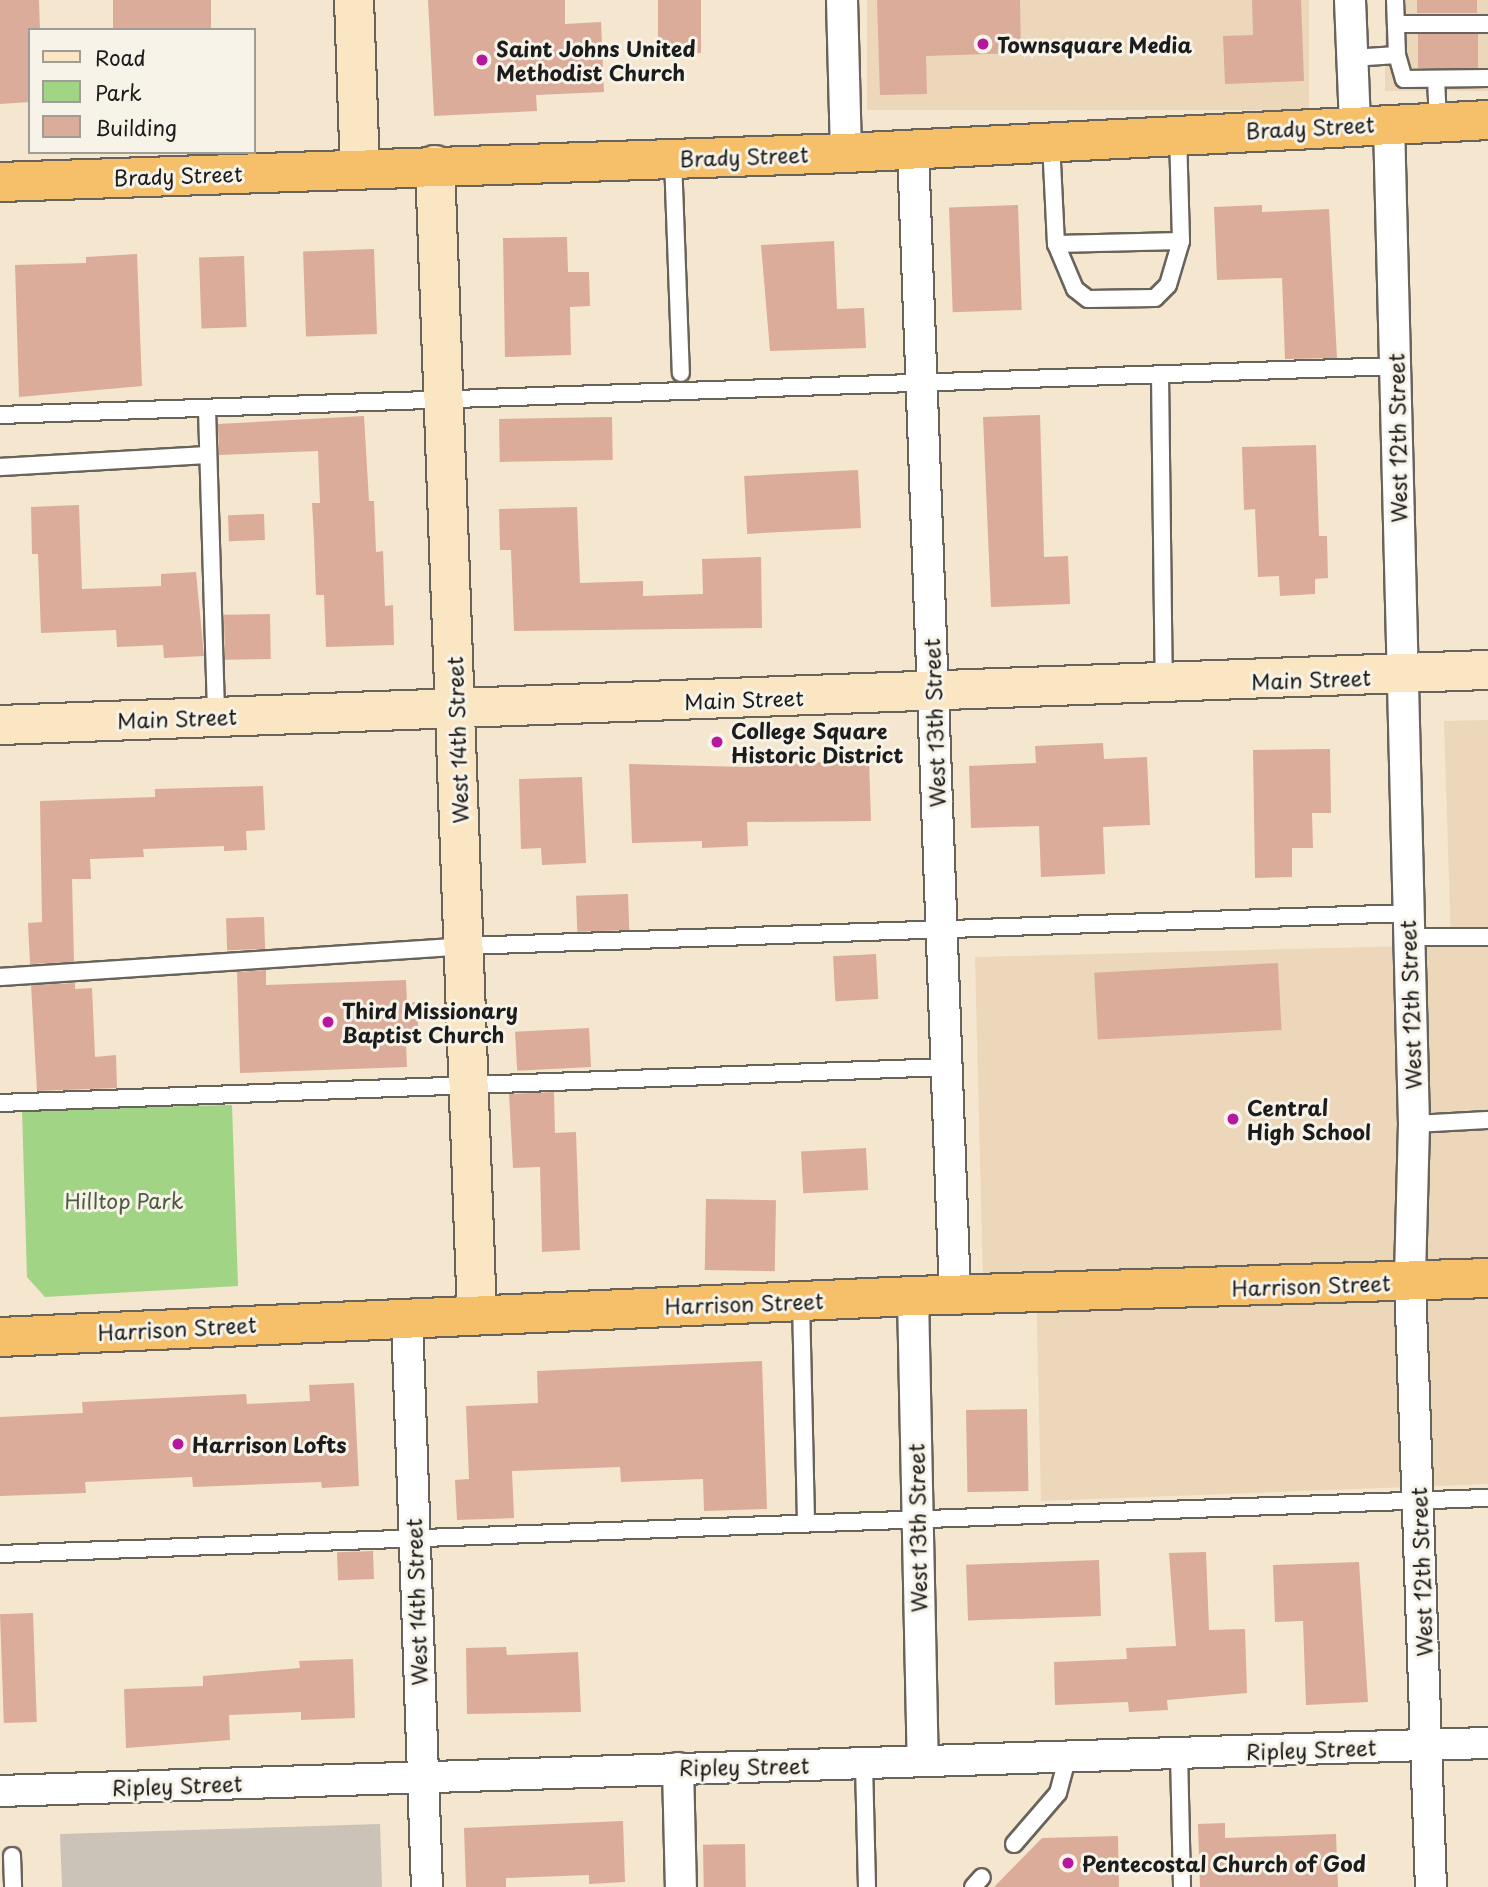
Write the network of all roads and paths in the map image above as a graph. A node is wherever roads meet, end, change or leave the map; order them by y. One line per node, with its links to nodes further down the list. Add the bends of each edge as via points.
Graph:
1 (354, 0): 20 (street)
2 (842, 0): 17 (street)
3 (1350, 0): 8 (street, West 12th Street)
4 (1395, 0): 5 (lane)
5 (1396, 24): 6 (lane); 7 (lane)
6 (1488, 24)
7 (1396, 55): 8 (lane); 10 (lane, via 1404,79)
8 (1352, 58): 13 (street, West 12th Street)
9 (1488, 78): 10 (lane)
10 (1436, 79): 12 (lane)
11 (1488, 120): 12 (highway, Brady Street)
12 (1438, 121): 13 (highway, Brady Street)
13 (1372, 124): 14 (highway, Brady Street); 24 (street, West 12th Street)
14 (1178, 135): 15 (highway, Brady Street); 22 (lane)
15 (1051, 142): 16 (highway, Brady Street); 23 (lane)
16 (913, 150): 17 (highway, Brady Street); 27 (street, West 13th Street)
17 (846, 153): 18 (highway, Brady Street)
18 (673, 159): 19 (highway, Brady Street); 25 (lane)
19 (435, 165): 20 (highway, Brady Street); 28 (street, West 14th Street)
20 (360, 169): 21 (highway, Brady Street)
21 (0, 182)
22 (1181, 241): 23 (lane); 23 (lane, via 1168,285 1156,298 1088,299 1075,289)
23 (1056, 244)
24 (1395, 366): 26 (lane); 34 (street, West 12th Street)
25 (681, 373)
26 (1160, 374): 27 (lane); 35 (lane)
27 (921, 383): 28 (lane); 36 (street, West 13th Street)
28 (444, 399): 29 (lane); 37 (street, West 14th Street)
29 (207, 409): 30 (lane); 31 (lane)
30 (0, 415)
31 (208, 455): 32 (lane); 38 (lane)
32 (0, 467)
33 (1488, 670): 34 (street, Main Street)
34 (1402, 676): 35 (street, Main Street); 40 (street, West 12th Street)
35 (1164, 684): 36 (street, Main Street)
36 (933, 692): 37 (street, Main Street); 41 (street, West 13th Street)
37 (456, 709): 38 (street, Main Street); 43 (street, West 14th Street)
38 (216, 717): 39 (street, Main Street)
39 (0, 725)
40 (1408, 925): 41 (lane); 42 (lane); 49 (street, West 12th Street)
41 (942, 930): 43 (lane); 45 (street, West 13th Street)
42 (1488, 937)
43 (464, 946): 44 (lane); 46 (street, West 14th Street)
44 (0, 977)
45 (946, 1067): 46 (lane); 53 (street, West 13th Street)
46 (469, 1086): 47 (lane); 55 (street, West 14th Street)
47 (0, 1103)
48 (1488, 1121): 49 (lane)
49 (1414, 1124): 51 (street, West 12th Street)
50 (1488, 1278): 51 (highway, Harrison Street)
51 (1410, 1281): 53 (highway, Harrison Street); 59 (street, West 12th Street)
52 (913, 1296): 53 (highway, Harrison Street); 54 (highway, Harrison Street); 60 (street, West 13th Street)
53 (955, 1297)
54 (801, 1301): 55 (highway, Harrison Street); 61 (lane)
55 (477, 1315): 56 (highway, Harrison Street)
56 (407, 1318): 57 (highway, Harrison Street); 62 (street, West 14th Street)
57 (0, 1337)
58 (1488, 1498): 59 (lane)
59 (1418, 1501): 60 (lane); 65 (street, West 12th Street)
60 (916, 1517): 61 (lane); 68 (street, West 13th Street)
61 (806, 1521): 62 (lane)
62 (413, 1537): 63 (lane); 71 (street, West 14th Street)
63 (0, 1554)
64 (1488, 1743): 65 (street, Ripley Street)
65 (1427, 1745): 66 (street, Ripley Street); 80 (street, West 12th Street)
66 (1179, 1753): 67 (street, Ripley Street); 79 (lane)
67 (1068, 1756): 68 (street, Ripley Street); 73 (lane, via 1058,1793)
68 (923, 1761): 69 (street, Ripley Street)
69 (864, 1764): 70 (street, Ripley Street); 78 (lane)
70 (678, 1768): 71 (street, Ripley Street); 77 (street)
71 (423, 1776): 72 (street, Ripley Street); 76 (street, West 14th Street)
72 (0, 1791)
73 (1014, 1844)
74 (12, 1856): 75 (lane)
75 (13, 1887)
76 (427, 1887)
77 (681, 1887)
78 (867, 1887)
79 (1182, 1887)
80 (1431, 1887)

